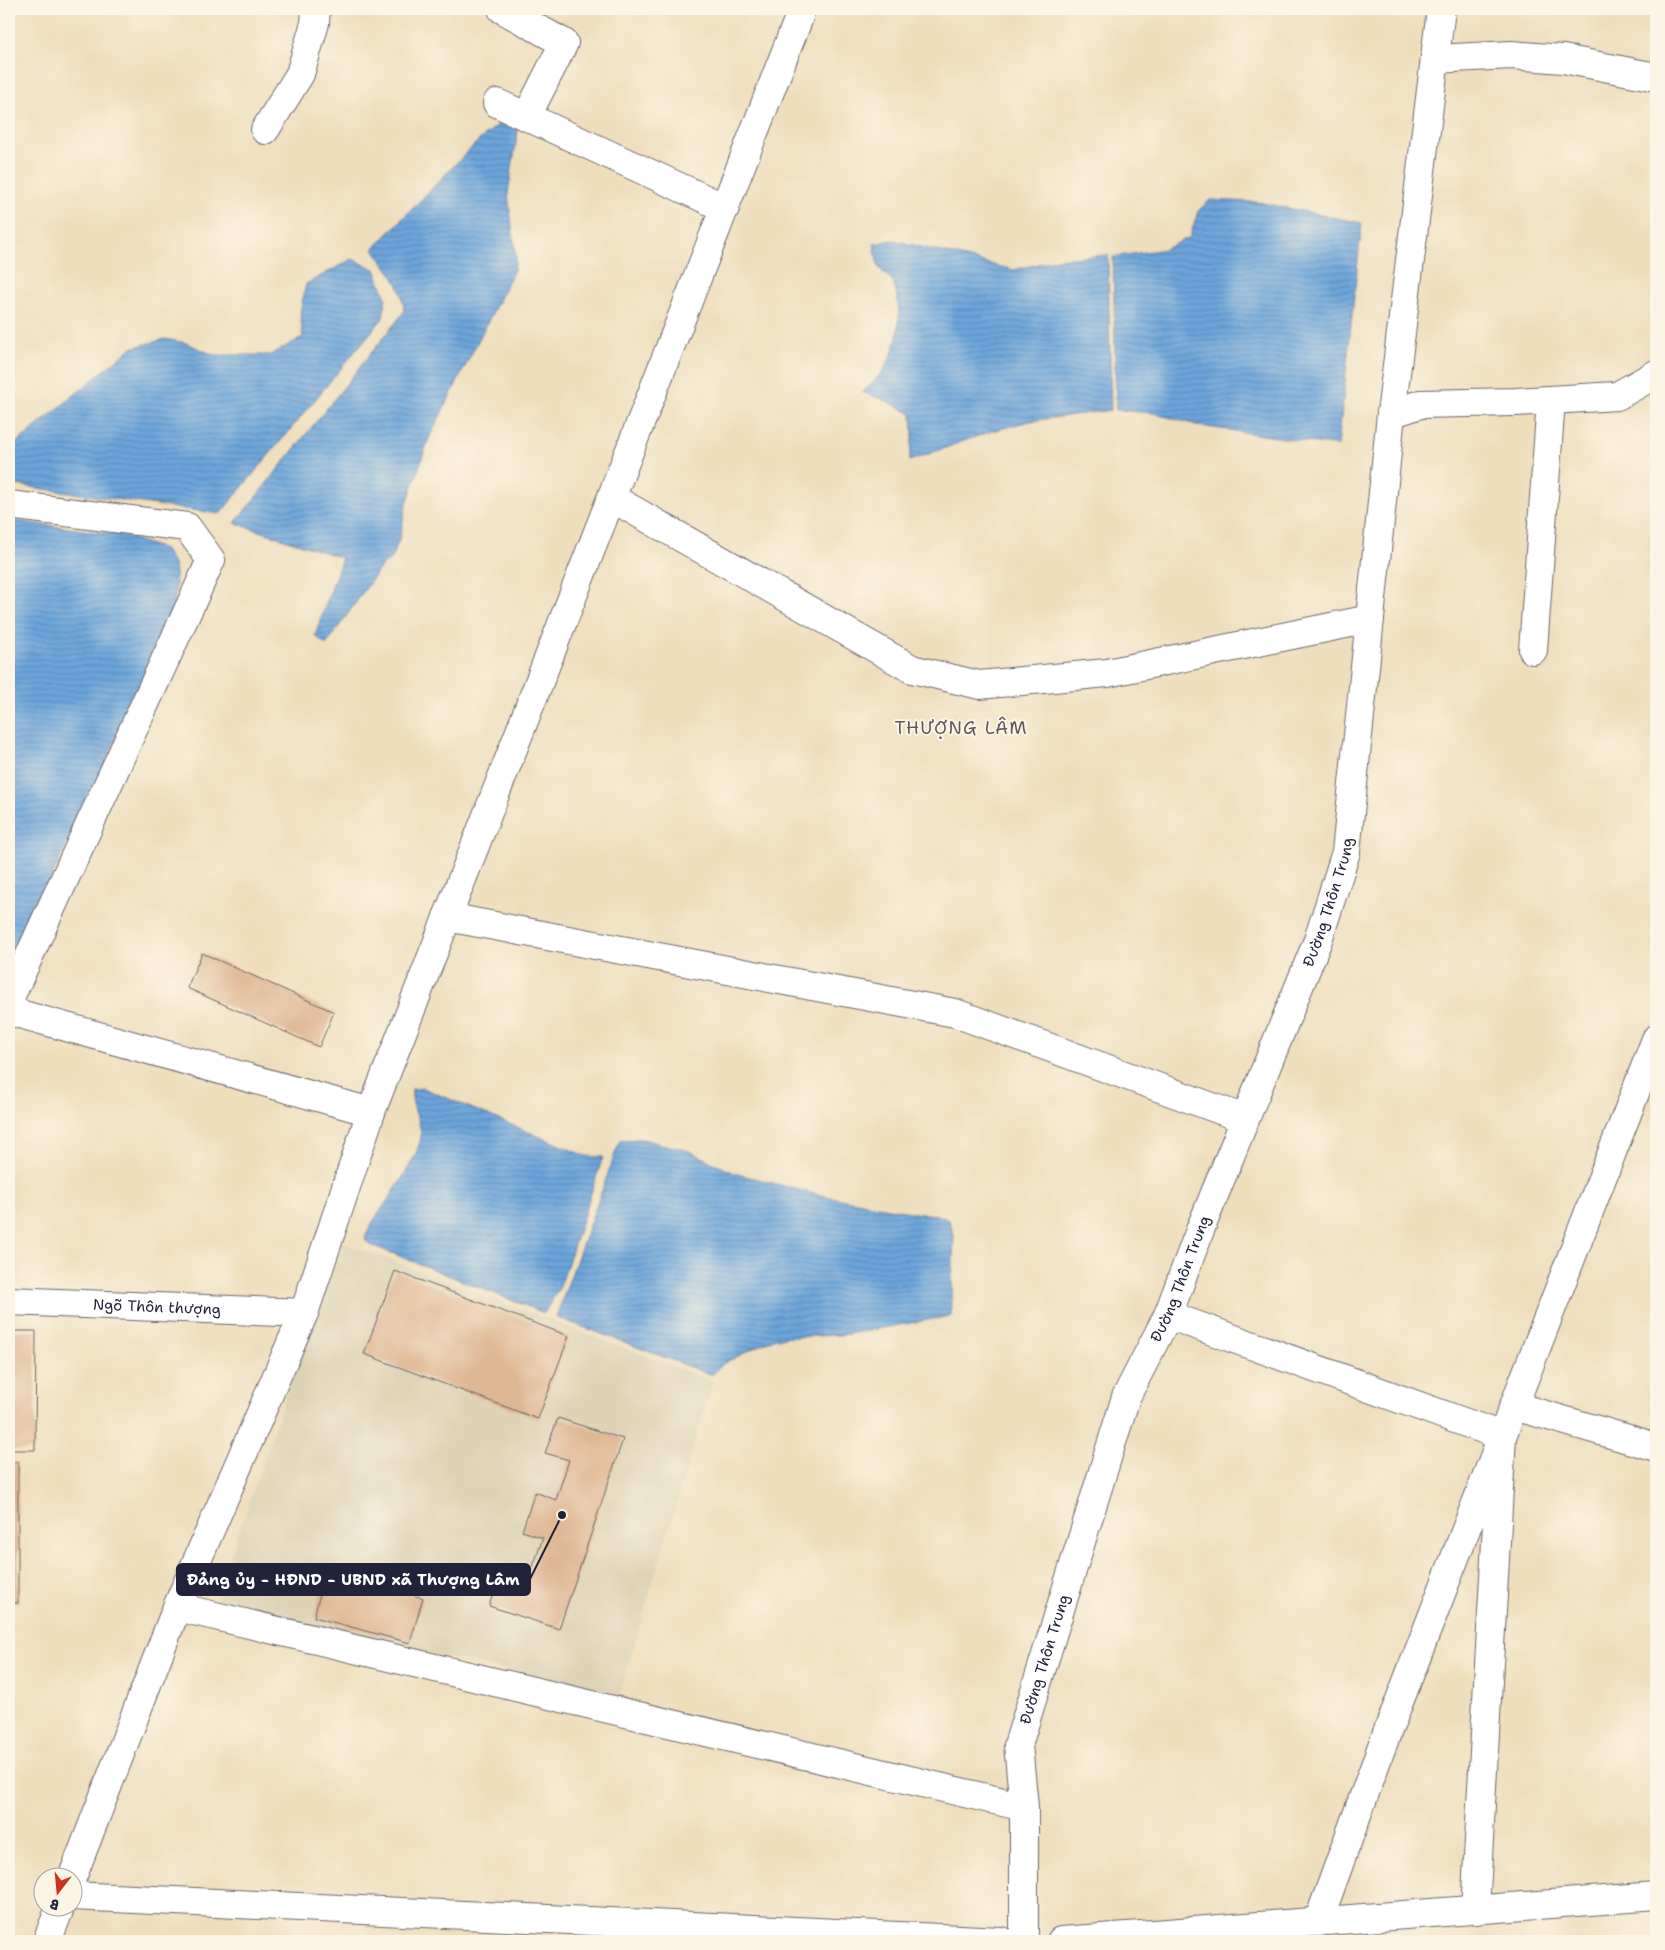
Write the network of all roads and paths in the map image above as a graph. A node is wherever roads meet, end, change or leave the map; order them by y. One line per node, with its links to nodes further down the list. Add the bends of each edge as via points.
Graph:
1 (316, 9): 9 (street, via 300,74)
2 (502, 9): 8 (street, via 564,43)
3 (801, 9): 10 (street)
4 (1440, 9): 5 (street, Đường Thôn Trung)
5 (1435, 59): 6 (street, via 1511,54 1554,58); 13 (street, Đường Thôn Trung)
6 (1656, 78)
7 (497, 103): 8 (street)
8 (527, 116): 10 (street)
9 (266, 130)
10 (725, 208): 14 (street)
11 (1656, 374): 12 (street, via 1618,396)
12 (1550, 400): 13 (street, via 1420,404); 17 (street)
13 (1391, 414): 16 (street, Đường Thôn Trung)
14 (612, 498): 16 (street, via 912,669 979,685 1107,673); 18 (street)
15 (9, 505): 19 (street, via 187,527 210,560)
16 (1370, 619): 23 (street, Đường Thôn Trung, via 1346,852 1318,940)
17 (1532, 650)
18 (447, 917): 22 (street); 23 (street, via 955,1013)
19 (9, 1000)
20 (9, 1012): 22 (street)
21 (1656, 1039): 27 (street)
22 (371, 1112): 25 (street)
23 (1245, 1119): 26 (street, Đường Thôn Trung)
24 (9, 1301): 25 (street, Ngõ Thôn thượng)
25 (304, 1313): 30 (street)
26 (1168, 1316): 28 (street); 31 (street, Đường Thôn Trung, via 1126,1397 1018,1745)
27 (1514, 1406): 28 (street); 29 (street)
28 (1502, 1436): 35 (street); 37 (street)
29 (1656, 1447)
30 (177, 1608): 31 (street); 32 (street)
31 (1024, 1807): 41 (street, Đường Thôn Trung)
32 (76, 1868)
33 (1656, 1896): 35 (street)
34 (82, 1897): 38 (street)
35 (1475, 1910): 37 (street)
36 (56, 1918): 39 (street)
37 (1318, 1922): 42 (street)
38 (542, 1930): 40 (street)
39 (47, 1941)
40 (1001, 1941)
41 (1024, 1941)
42 (1061, 1941)

